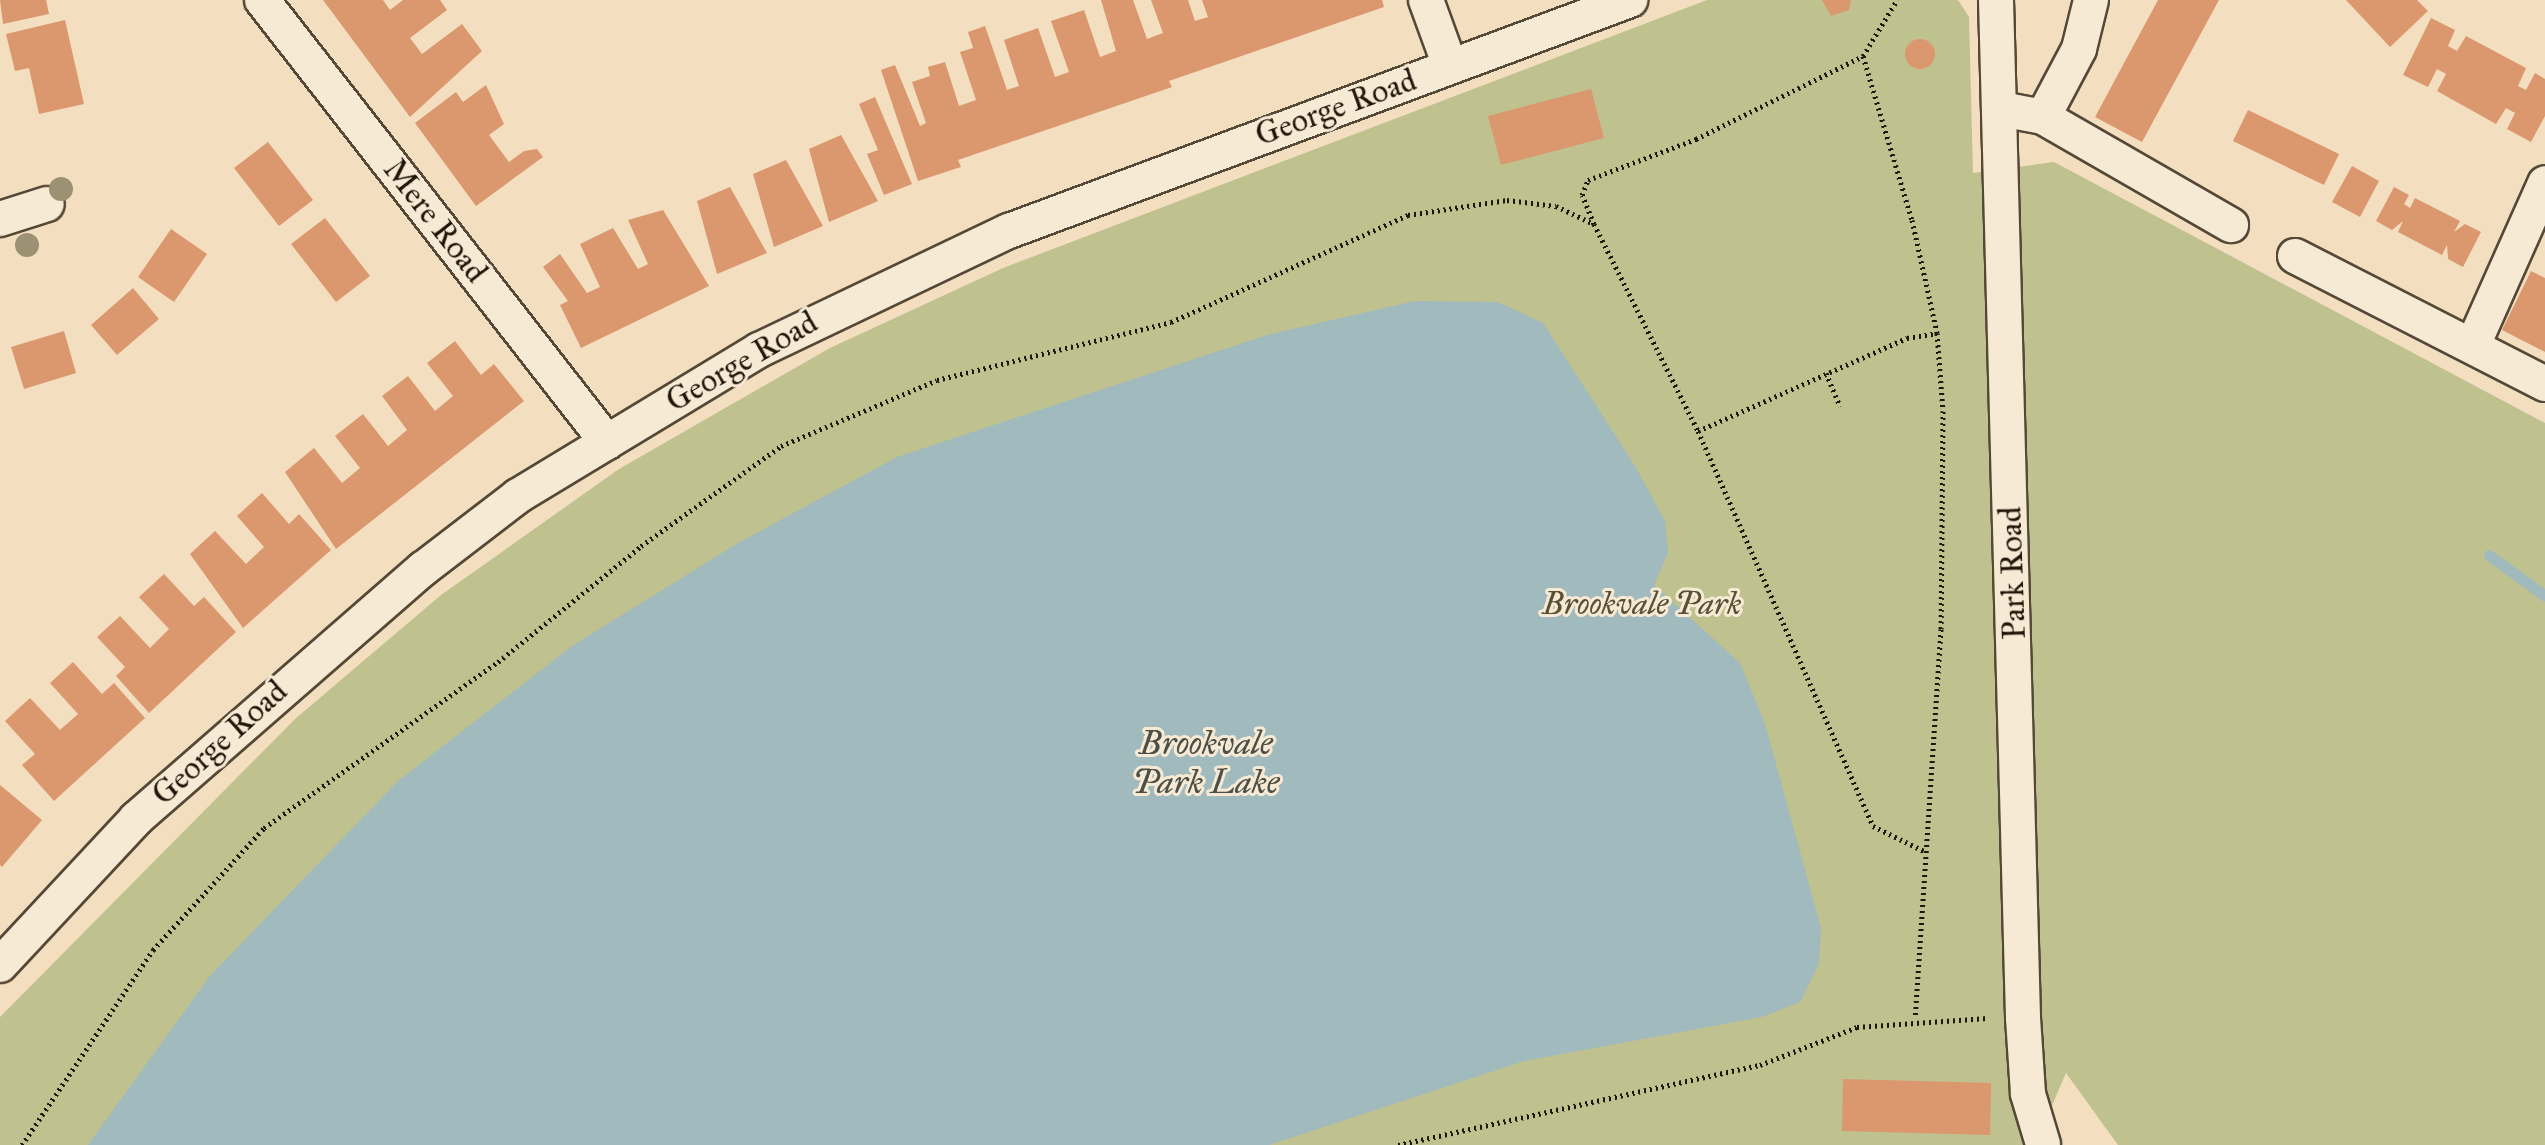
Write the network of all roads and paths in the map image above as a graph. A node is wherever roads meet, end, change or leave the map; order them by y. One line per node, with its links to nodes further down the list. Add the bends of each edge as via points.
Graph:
1 (262, 0): 23 (street, Mere Road)
2 (1426, 0): 8 (street)
3 (1630, 0): 8 (street, George Road)
4 (1897, 0): 7 (path)
5 (1996, 0): 9 (street, Park Road)
6 (2091, 0): 10 (street, via 2079,49)
7 (1863, 56): 14 (path, via 1696,139 1588,180 1582,195); 17 (path)
8 (1450, 66): 23 (street, George Road, via 1097,196 842,304)
9 (2001, 109): 10 (street); 27 (street, Park Road)
10 (2043, 117): 15 (street)
11 (2545, 183): 18 (street)
12 (47, 204): 13 (street)
13 (1, 218)
14 (1594, 224): 22 (path); 28 (path, via 1556,206 1507,200 1408,215 1171,322 937,380 781,446 641,546 498,662 264,828 153,950)
15 (2231, 225)
16 (2295, 256): 18 (street)
17 (1937, 333): 19 (path); 24 (path, via 1945,485)
18 (2473, 345): 20 (street)
19 (1826, 373): 21 (path); 22 (path)
20 (2545, 384)
21 (1840, 406)
22 (1698, 431): 24 (path, via 1873,826)
23 (607, 442): 25 (street, George Road, via 518,496 272,694 136,819)
24 (1926, 852): 26 (path)
25 (0, 965)
26 (1915, 1017): 27 (path); 29 (path, via 1857,1027 1760,1065)
27 (2023, 1018): 30 (street, Park Road, via 2028,1094)
28 (22, 1145)
29 (1398, 1145)
30 (2044, 1145)

